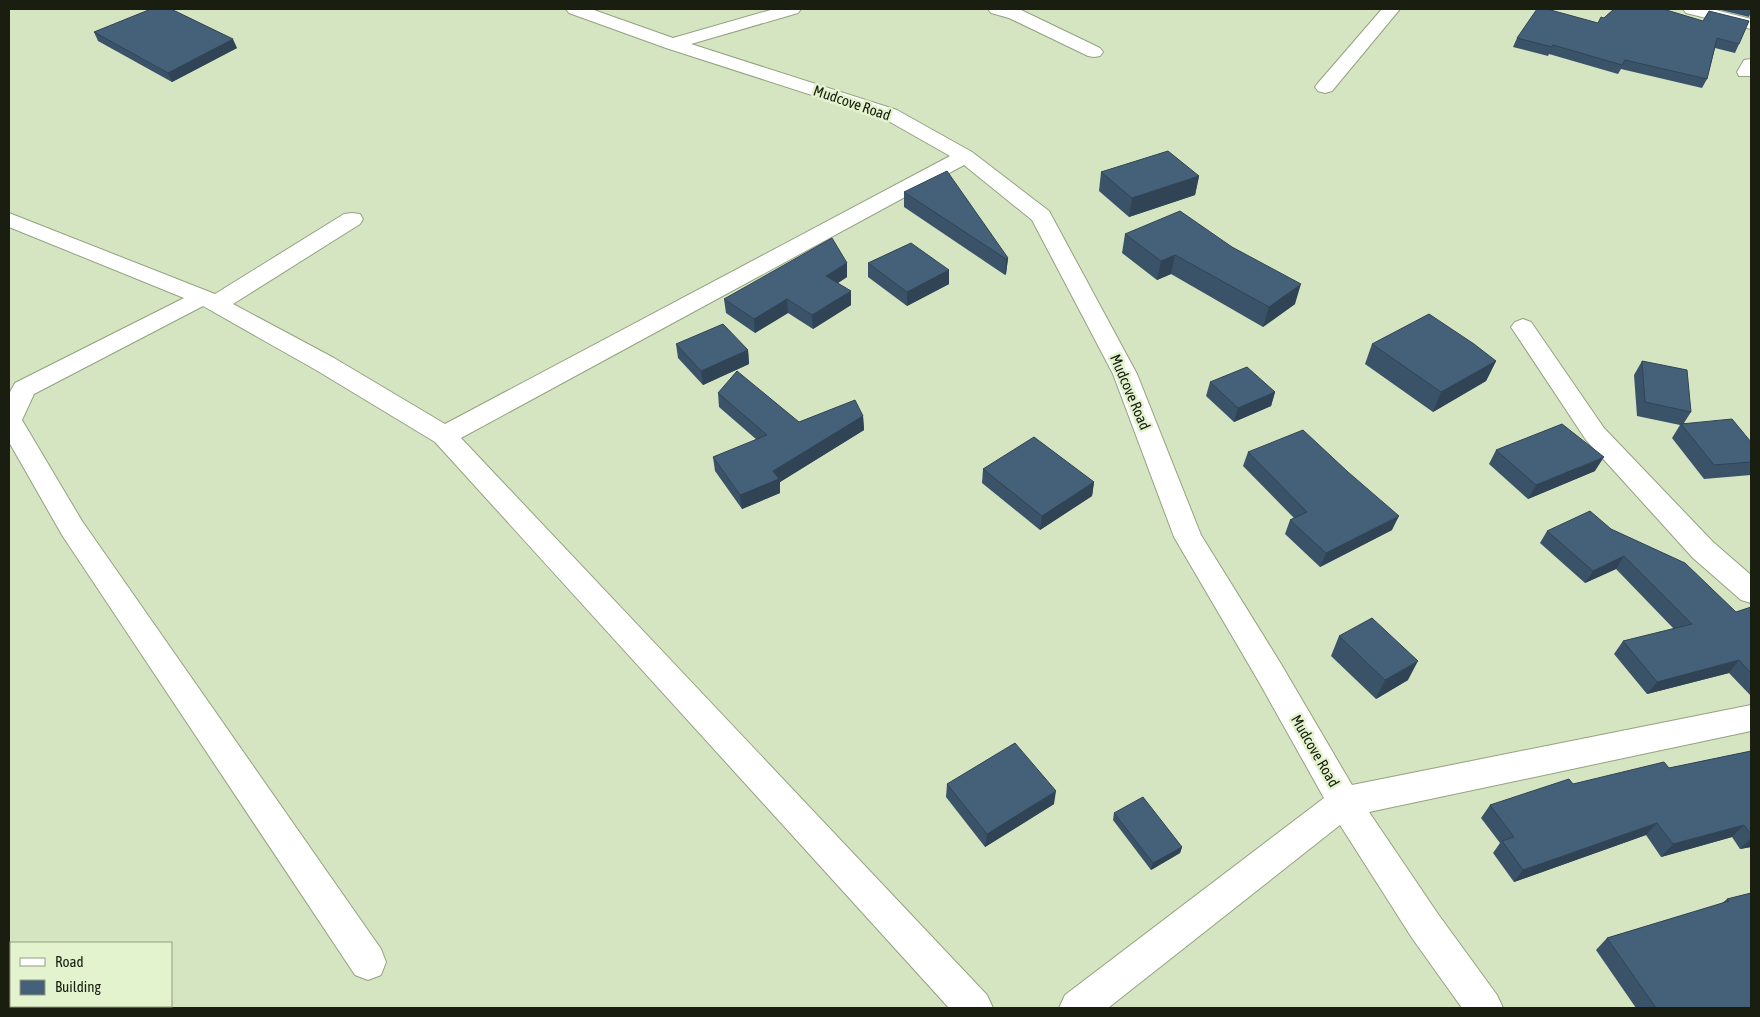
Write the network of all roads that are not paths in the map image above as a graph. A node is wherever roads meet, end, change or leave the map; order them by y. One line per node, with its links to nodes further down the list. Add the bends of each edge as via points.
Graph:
1 (575, 9): 7 (street, Mudcove Road)
2 (792, 9): 7 (street)
3 (997, 9): 8 (street, via 1015,14)
4 (1391, 9): 9 (street)
5 (1692, 9): 6 (street)
6 (1751, 24)
7 (672, 44): 10 (street, Mudcove Road, via 890,114)
8 (1094, 52)
9 (1325, 87)
10 (965, 156): 15 (street); 18 (street, Mudcove Road, via 1042,216 1125,374 1188,537)
11 (9, 219): 13 (street)
12 (352, 219): 13 (street)
13 (210, 301): 15 (street, via 325,364); 19 (street, via 24,390 9,420 72,528)
14 (1523, 327): 16 (street, via 1595,434 1703,550)
15 (444, 436): 20 (street)
16 (1751, 592)
17 (1751, 718): 18 (street)
18 (1344, 802): 21 (street); 22 (street, Mudcove Road, via 1425,926)
19 (368, 962)
20 (974, 1008)
21 (1078, 1008)
22 (1484, 1008)

